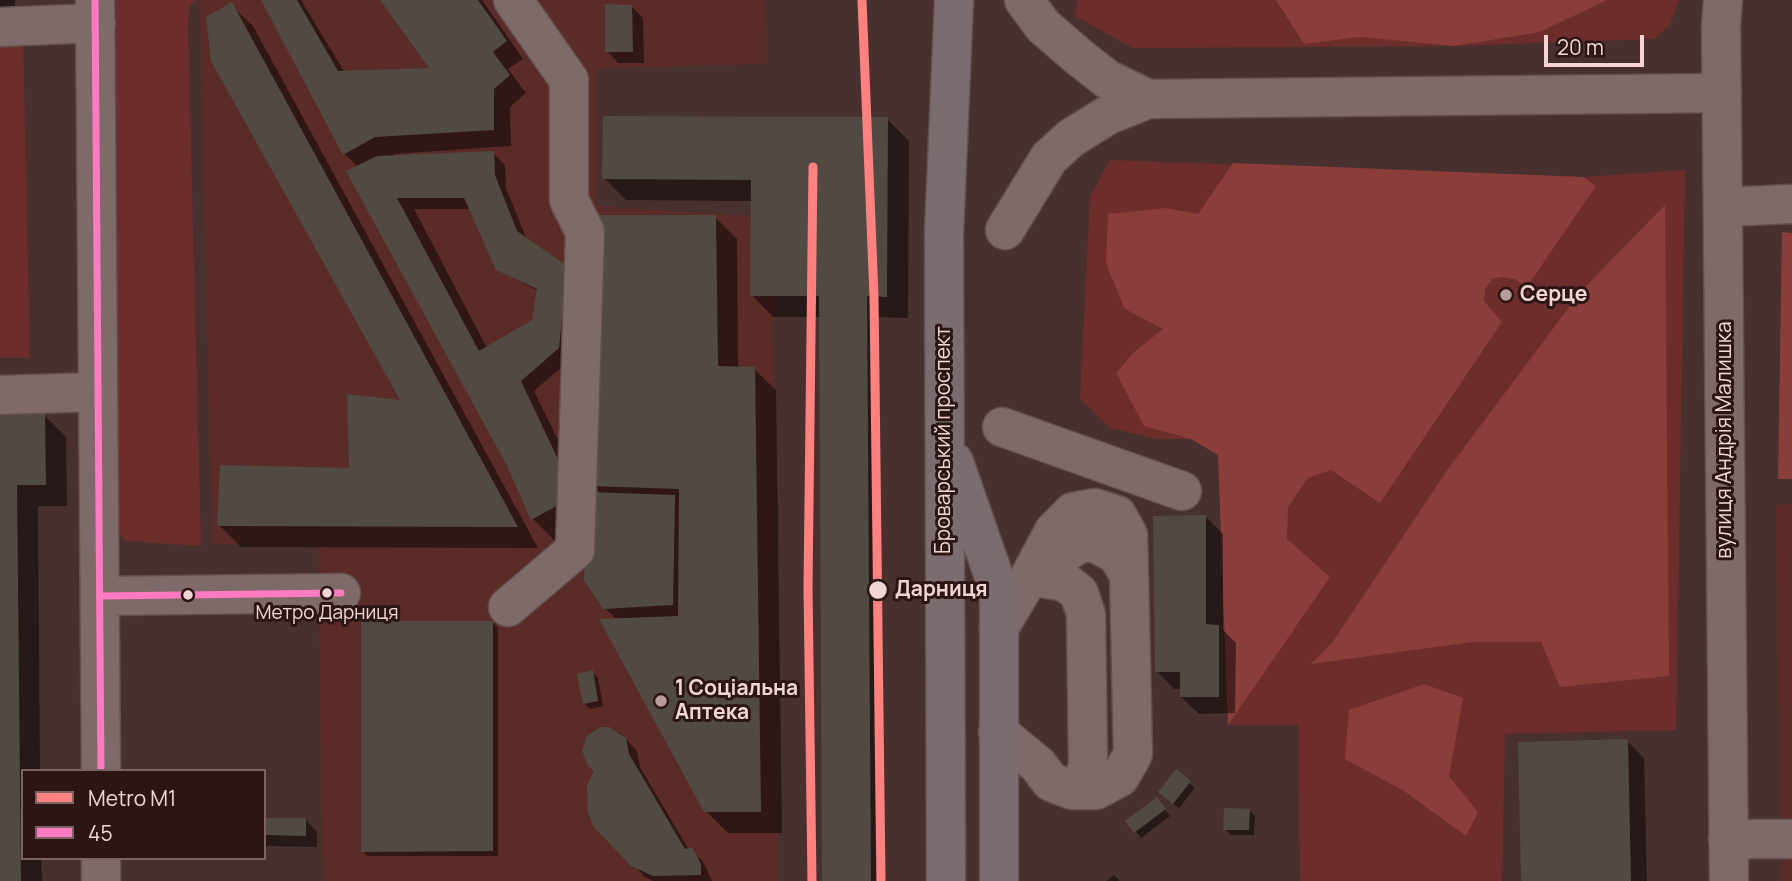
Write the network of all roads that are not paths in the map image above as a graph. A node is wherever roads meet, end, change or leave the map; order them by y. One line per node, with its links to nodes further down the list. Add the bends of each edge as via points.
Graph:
1 (513, 0): 20 (street, via 569,80 569,200 585,232 575,550)
2 (954, 0): 15 (main road, Броварський проспект, via 944,233)
3 (1024, 0): 8 (street, via 1043,26 1079,57 1108,79)
4 (1723, 0): 7 (street, вулиця Андрія Малишка)
5 (95, 11): 6 (street); 12 (street)
6 (0, 27)
7 (1722, 93): 8 (street); 10 (street, вулиця Андрія Малишка)
8 (1148, 99): 11 (street, via 1071,138 1049,158)
9 (1792, 204): 10 (street)
10 (1723, 207): 24 (street, вулиця Андрія Малишка)
11 (1005, 230)
12 (98, 392): 13 (street); 18 (street)
13 (0, 395)
14 (1002, 427): 16 (street)
15 (944, 434): 19 (main road); 28 (main road, Броварський проспект)
16 (1182, 491)
17 (341, 593): 18 (street)
18 (100, 596): 22 (street)
19 (1009, 598): 21 (main road); 23 (street, via 1065,582 1079,593 1087,614 1087,765 1084,779); 23 (street, via 1080,543 1095,543 1116,554 1129,574 1133,754 1120,777 1096,790)
20 (508, 607)
21 (998, 732): 23 (street, via 1051,782); 29 (main road)
22 (101, 769)
23 (1072, 789)
24 (1728, 839): 25 (street); 30 (street, вулиця Андрія Малишка)
25 (1792, 839)
26 (101, 860): 27 (street)
27 (101, 881)
28 (946, 881)
29 (999, 881)
30 (1729, 881)

